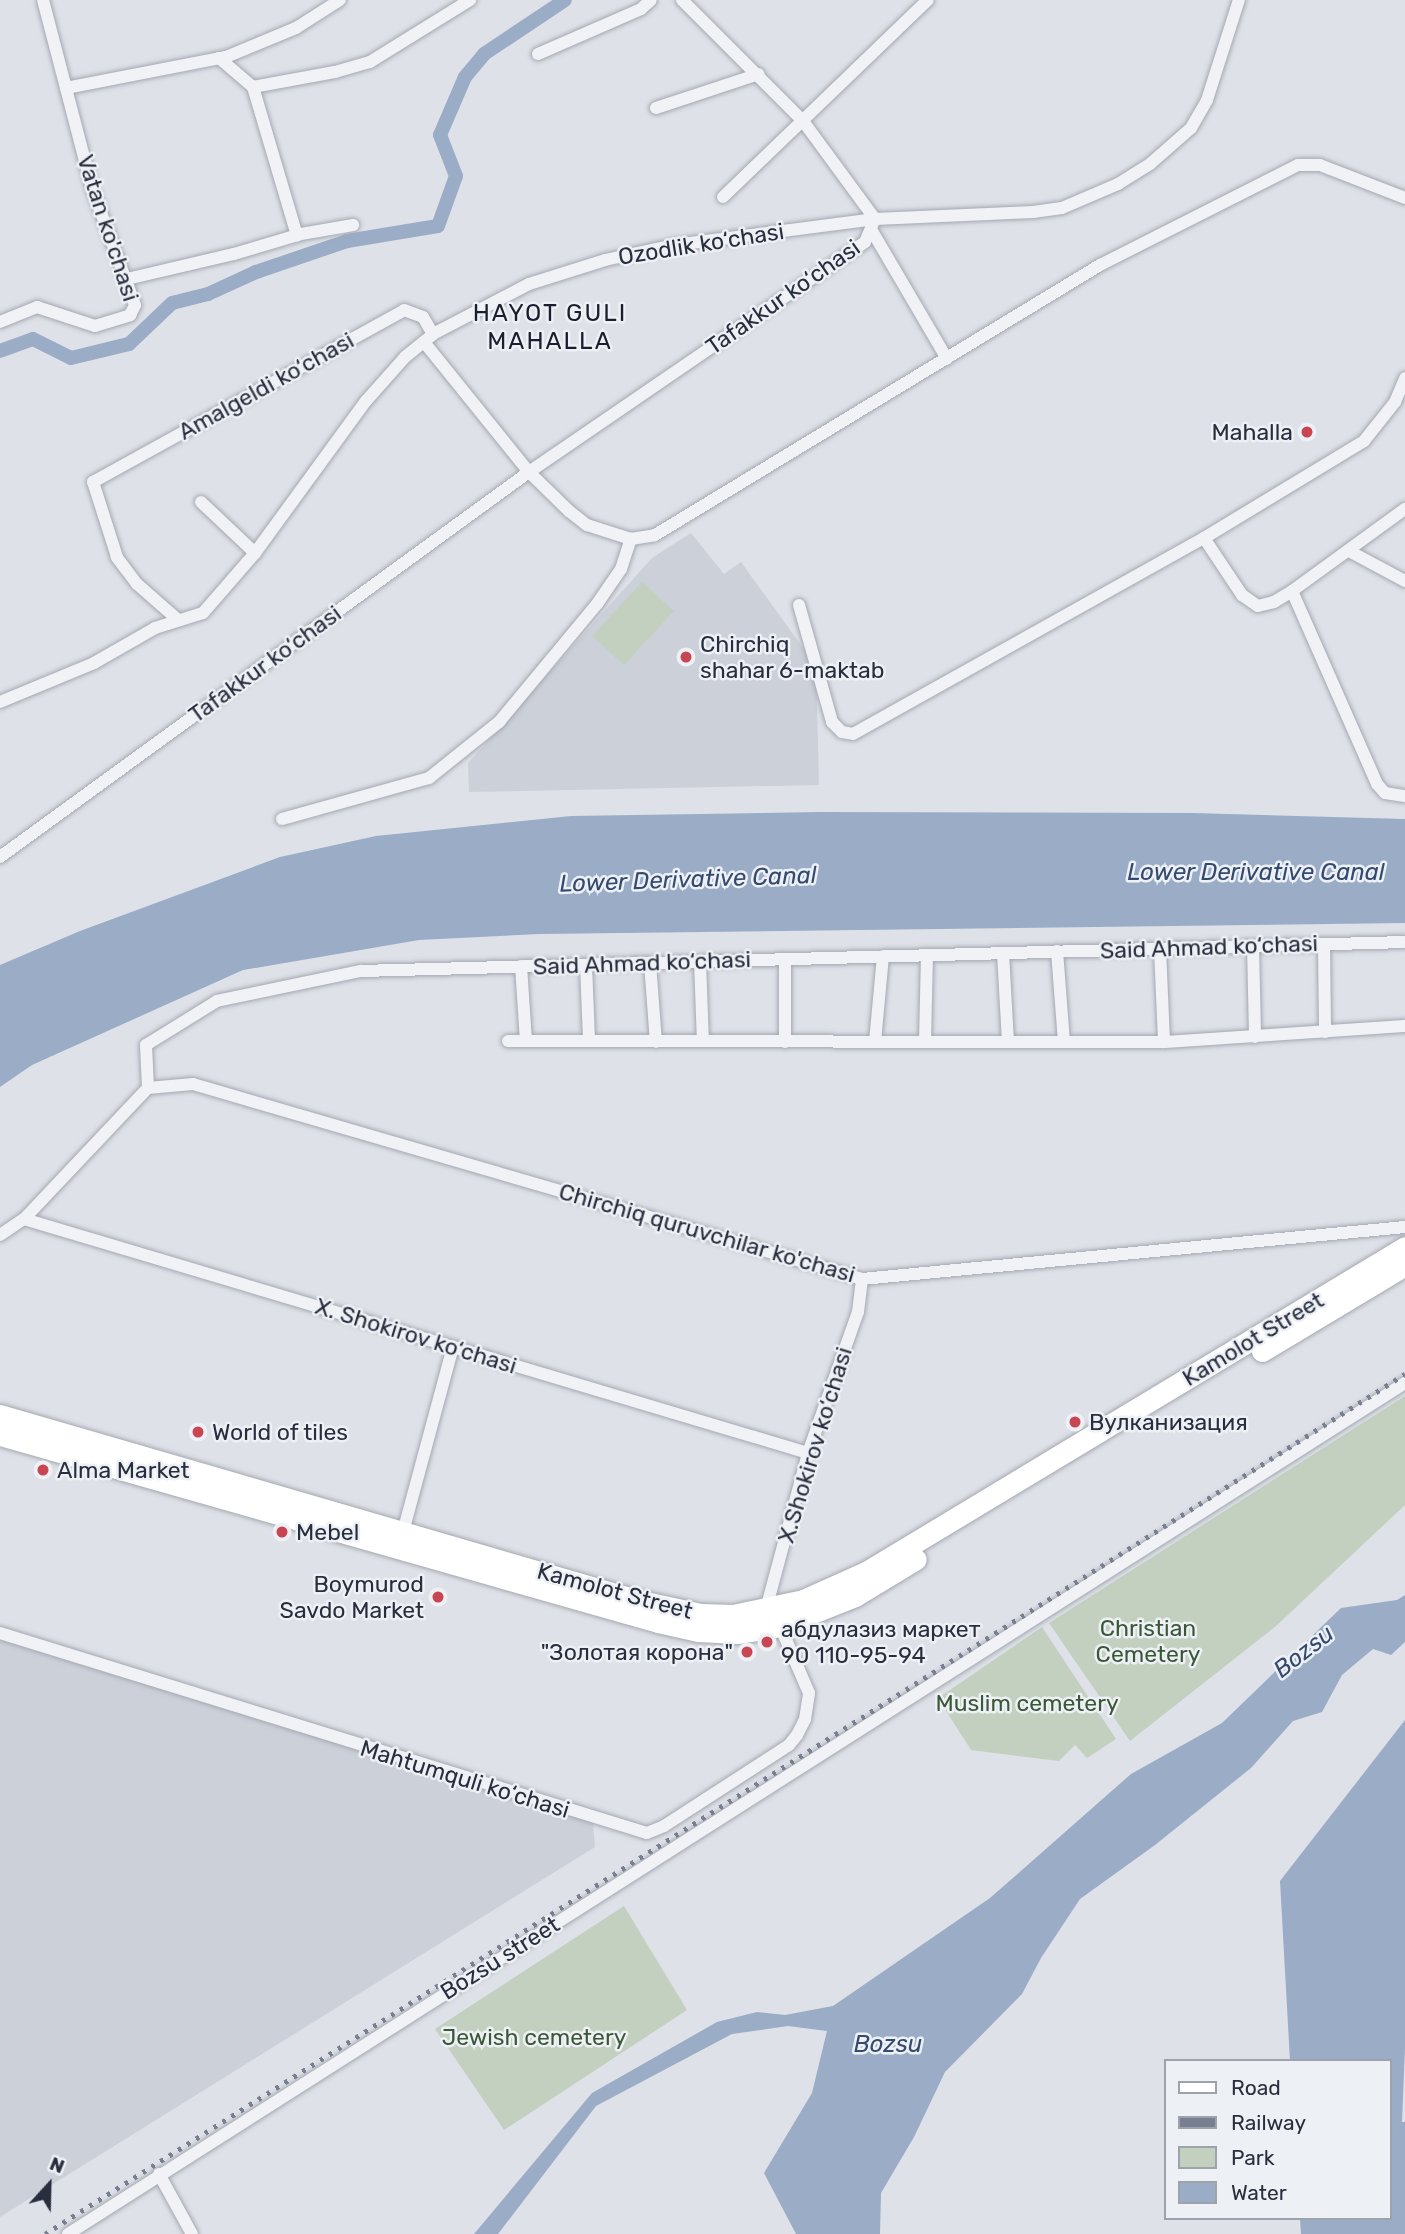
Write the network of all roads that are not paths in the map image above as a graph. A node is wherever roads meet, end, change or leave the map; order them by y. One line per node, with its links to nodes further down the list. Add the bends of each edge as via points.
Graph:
1 (43, 0): 12 (street, Vatan ko'chasi)
2 (340, 0): 9 (street, via 296,28)
3 (470, 0): 11 (street, via 370,62)
4 (651, 0): 8 (street, via 641,9)
5 (682, 0): 10 (street)
6 (928, 0): 14 (street, Ozodlik ko‘chasi)
7 (1240, 0): 18 (street, Tafakkur ko‘chasi, via 1207,100 1191,128 1150,164 1118,184 1062,208)
8 (538, 54)
9 (219, 58): 11 (street); 12 (street)
10 (759, 74): 13 (street); 14 (street)
11 (253, 87): 19 (street)
12 (66, 88): 20 (street, Vatan ko'chasi, via 92,188)
13 (656, 108)
14 (803, 121): 15 (street, Ozodlik ko‘chasi); 18 (street)
15 (723, 197)
16 (1405, 198): 23 (street, via 1320,165 1298,165 1100,265)
17 (353, 225): 19 (street)
18 (874, 225): 22 (street, Ozodlik ko‘chasi, via 675,245 605,260 529,284); 23 (street); 25 (street, Tafakkur ko‘chasi, via 855,249)
19 (297, 236): 20 (street)
20 (127, 279): 21 (street, Vatan ko'chasi, via 135,305 130,315 95,326 37,307)
21 (0, 322)
22 (428, 338): 25 (street); 31 (street, Ozodlik ko‘chasi, via 366,401); 35 (street, Amalgeldi ko‘chasi, via 423,317 404,310 93,482 117,557 137,584)
23 (947, 359): 29 (street, via 654,535)
24 (1405, 379): 28 (street, via 1395,402 1364,442)
25 (529, 472): 29 (street, via 587,525); 39 (street, Tafakkur ko‘chasi)
26 (201, 502): 31 (street)
27 (1405, 509): 30 (street)
28 (1204, 538): 33 (street, via 1242,595 1258,606); 34 (street, via 853,733 842,732 831,723)
29 (631, 540): 38 (street, via 621,569 597,604 508,711 429,778)
30 (1349, 551): 32 (street); 33 (street)
31 (254, 552): 35 (street, Ozodlik ko‘chasi, via 203,613)
32 (1405, 581)
33 (1292, 591): 37 (street, via 1377,784 1385,793)
34 (799, 605)
35 (177, 619): 36 (street, Ozodlik ko‘chasi, via 94,663)
36 (0, 702)
37 (1405, 796)
38 (282, 819)
39 (0, 857)
40 (1405, 942): 41 (street, Said Ahmad ko‘chasi)
41 (1324, 944): 42 (street, Said Ahmad ko‘chasi); 54 (street)
42 (1253, 946): 43 (street, Said Ahmad ko‘chasi); 55 (street)
43 (1160, 948): 44 (street, Said Ahmad ko‘chasi); 66 (street)
44 (1057, 951): 45 (street, Said Ahmad ko‘chasi); 65 (street)
45 (1003, 953): 46 (street, Said Ahmad ko‘chasi); 64 (street)
46 (927, 955): 47 (street, Said Ahmad ko‘chasi); 63 (street)
47 (883, 956): 48 (street, Said Ahmad ko‘chasi); 62 (street)
48 (785, 959): 49 (street, Said Ahmad ko‘chasi); 61 (street)
49 (700, 961): 50 (street, Said Ahmad ko‘chasi); 59 (street)
50 (650, 963): 51 (street, Said Ahmad ko‘chasi); 60 (street)
51 (586, 965): 52 (street, Said Ahmad ko‘chasi); 58 (street)
52 (521, 966): 57 (street); 67 (street, Said Ahmad ko‘chasi, via 361,971 217,1001 146,1045)
53 (1405, 1026): 54 (street)
54 (1325, 1032): 55 (street)
55 (1255, 1037): 66 (street)
56 (508, 1041): 57 (street)
57 (526, 1041): 58 (street)
58 (589, 1041): 60 (street)
59 (703, 1041): 60 (street); 61 (street)
60 (656, 1042)
61 (785, 1042): 62 (street)
62 (876, 1042): 63 (street)
63 (925, 1042): 64 (street)
64 (1008, 1042): 65 (street)
65 (1065, 1042): 66 (street)
66 (1164, 1042)
67 (148, 1088): 68 (street); 73 (street, Chirchiq quruvchilar ko'chasi, via 192,1084)
68 (24, 1219): 70 (street); 74 (street, X. Shokirov ko‘chasi)
69 (1405, 1227): 73 (street, Chirchiq quruvchilar ko'chasi)
70 (0, 1235)
71 (1405, 1247): 81 (main road, Kamolot Street, via 866,1572)
72 (1405, 1265): 81 (main road, Kamolot Street, via 855,1596)
73 (862, 1279): 78 (street, X.Shokirov ko‘chasi, via 858,1312)
74 (453, 1347): 78 (street, X. Shokirov ko‘chasi); 80 (street)
75 (1405, 1383): 83 (street, Bozsu street)
76 (0, 1415): 79 (main road, Kamolot Street)
77 (0, 1435): 79 (main road, Kamolot Street)
78 (808, 1453): 81 (street, X.Shokirov ko‘chasi)
79 (255, 1498): 80 (main road, Kamolot Street); 81 (main road, Kamolot Street, via 658,1622 718,1633)
80 (403, 1532): 81 (main road, Kamolot Street, via 668,1608)
81 (773, 1618): 82 (street, Mahtumquli ko‘chasi, via 809,1693 797,1734 789,1745 647,1833)
82 (0, 1633)
83 (159, 2174): 84 (street, Bozsu street); 85 (street)
84 (68, 2234)
85 (192, 2234)

